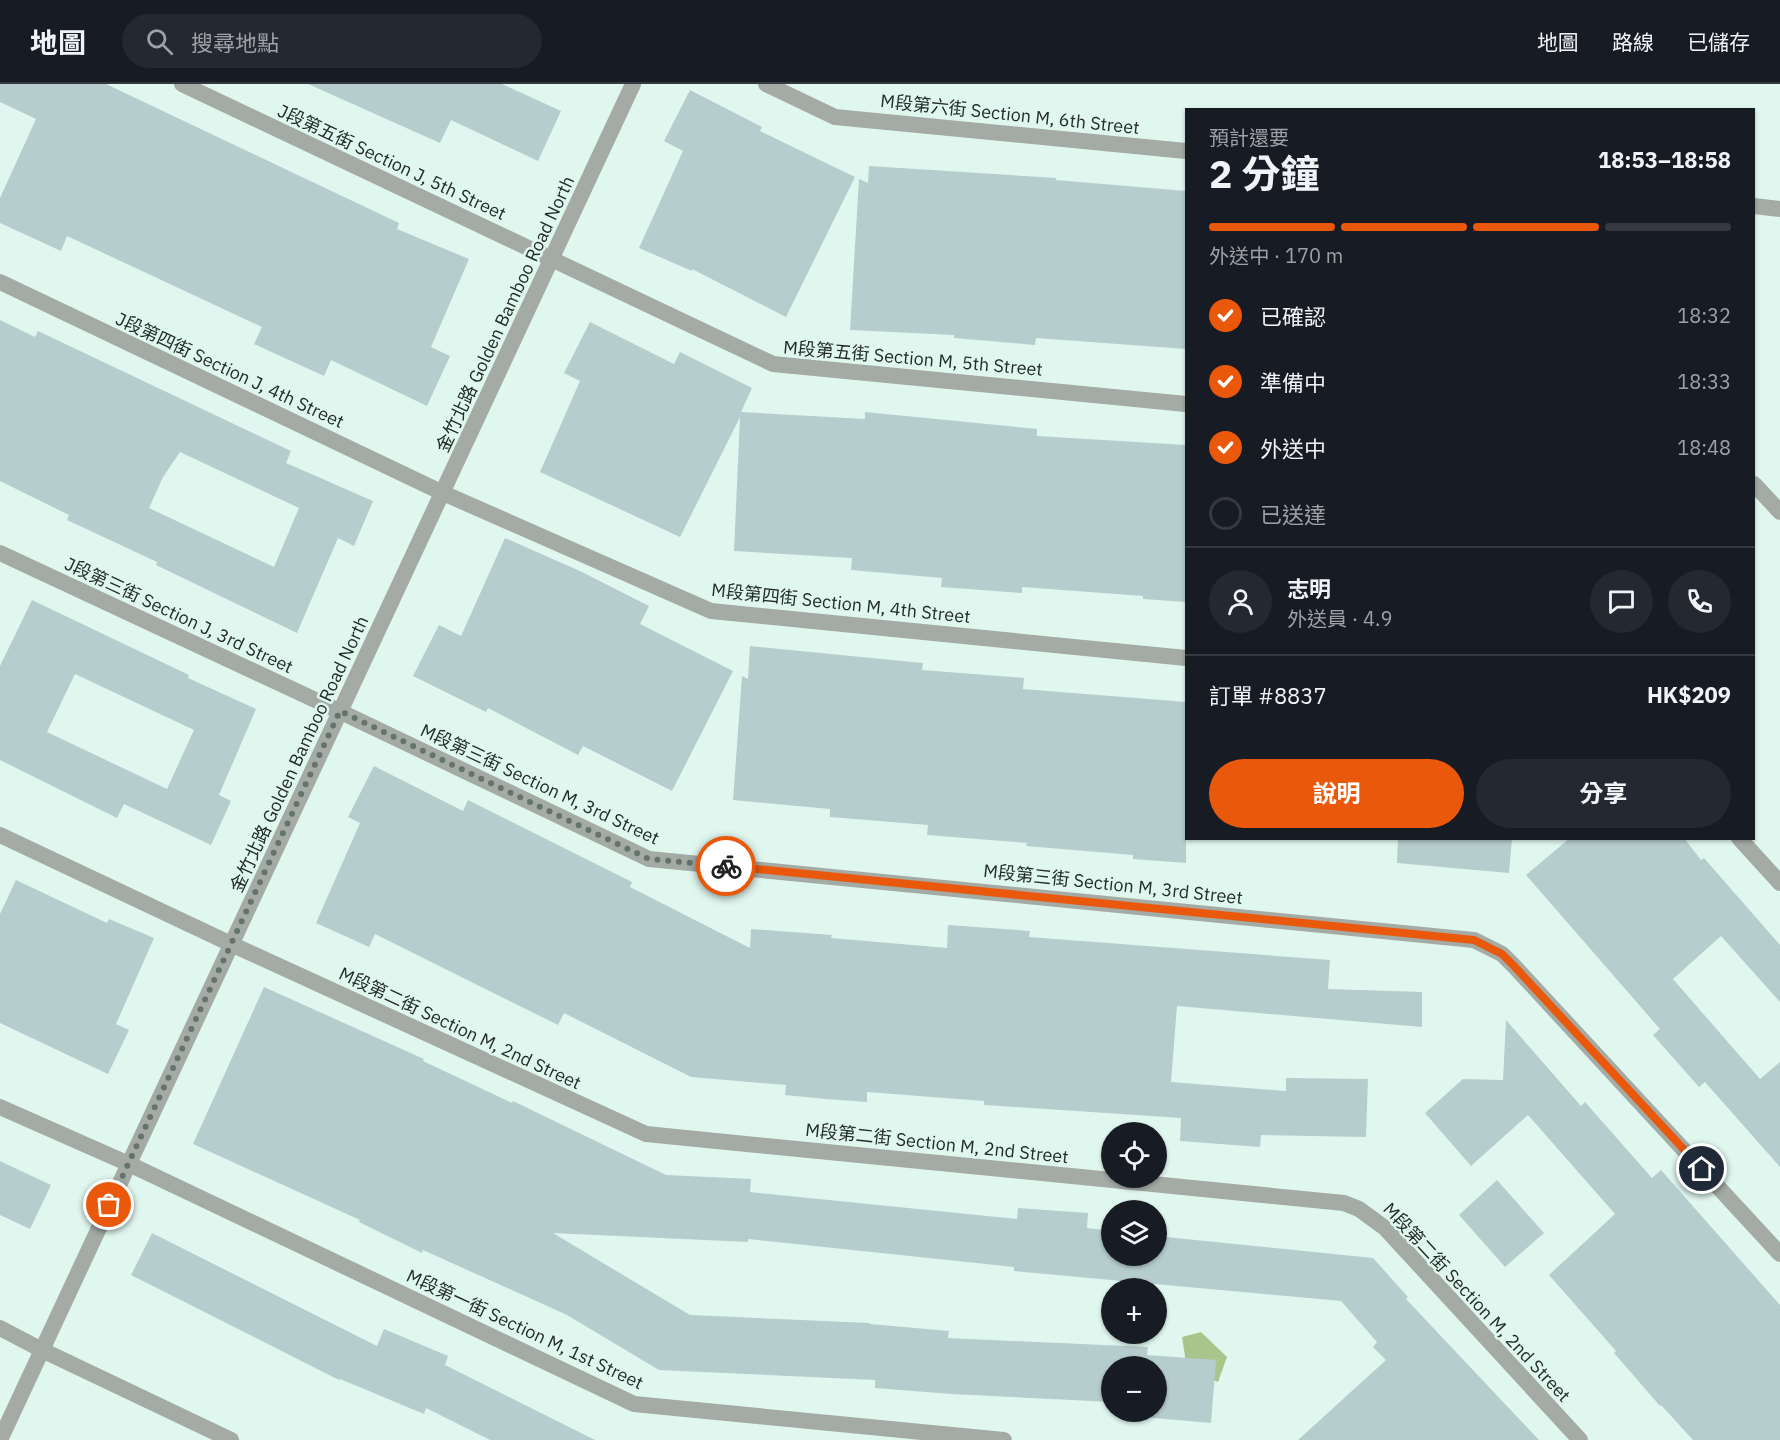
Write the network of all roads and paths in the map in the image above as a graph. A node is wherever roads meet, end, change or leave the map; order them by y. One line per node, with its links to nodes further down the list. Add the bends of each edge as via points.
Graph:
1 (182, 84): 7 (street, J段第五街 Section J, 5th Street)
2 (633, 84): 7 (street, 金竹北路 Golden Bamboo Road North)
3 (766, 84): 4 (street, M段第六街 Section M, 6th Street, via 835,117)
4 (1185, 151)
5 (1755, 206): 6 (street)
6 (1780, 209)
7 (552, 259): 9 (street, M段第五街 Section M, 5th Street, via 773,364); 11 (street, 金竹北路 Golden Bamboo Road North)
8 (0, 282): 11 (street, J段第四街 Section J, 4th Street)
9 (1185, 404)
10 (1755, 485): 12 (street)
11 (443, 493): 14 (street, M段第四街 Section M, 4th Street, via 711,611); 15 (street, 金竹北路 Golden Bamboo Road North)
12 (1780, 512)
13 (0, 553): 15 (street, J段第三街 Section J, 3rd Street)
14 (1185, 658)
15 (340, 711): 19 (street, 金竹北路 Golden Bamboo Road North); 22 (street, M段第三街 Section M, 3rd Street, via 649,859 1474,940 1502,954 1514,966)
16 (0, 835): 19 (street, M段第二街 Section M, 2nd Street)
17 (1741, 840): 18 (street)
18 (1780, 883)
19 (231, 944): 21 (street, 金竹北路 Golden Bamboo Road North); 28 (street, M段第二街 Section M, 2nd Street, via 646,1134 1344,1203 1385,1228)
20 (0, 1107): 21 (street, M段第一街 Section M, 1st Street)
21 (129, 1164): 24 (street, 金竹北路 Golden Bamboo Road North); 27 (street, M段第一街 Section M, 1st Street, via 634,1404)
22 (1780, 1254)
23 (0, 1328): 24 (street)
24 (42, 1350): 25 (street, 金竹北路 Golden Bamboo Road North); 26 (street)
25 (0, 1440)
26 (231, 1440)
27 (1004, 1440)
28 (1580, 1440)

